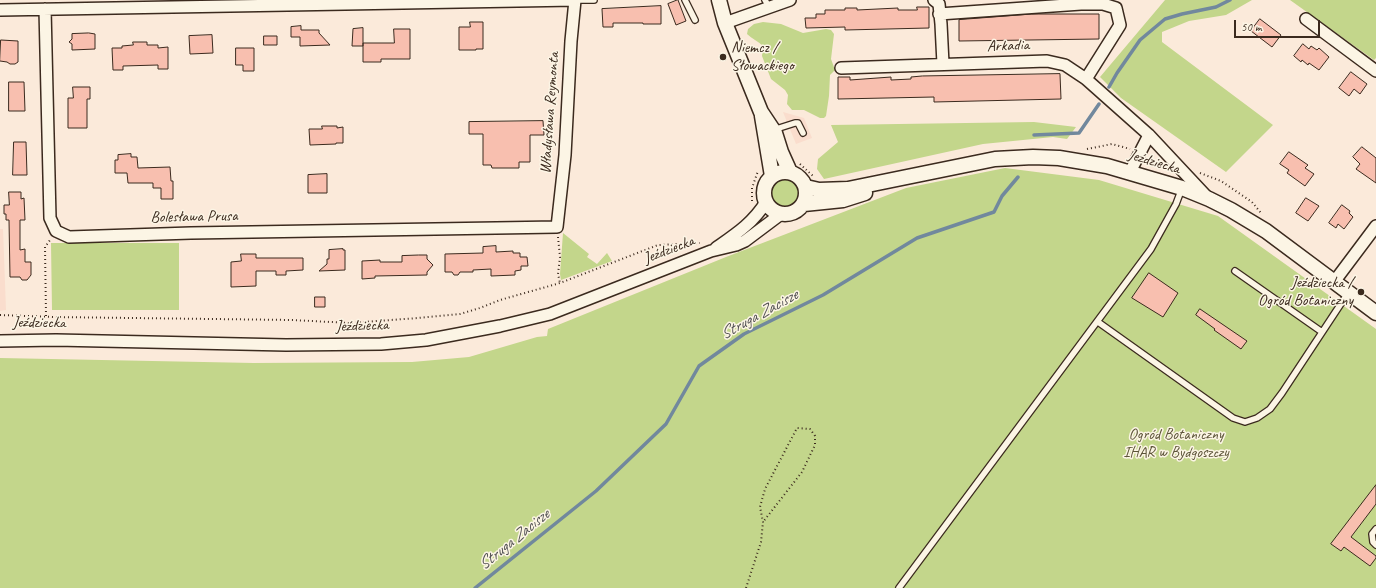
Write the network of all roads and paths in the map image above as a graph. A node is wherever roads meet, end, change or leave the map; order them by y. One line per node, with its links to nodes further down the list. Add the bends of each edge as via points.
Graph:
1 (575, 0): 2 (lane); 7 (street); 36 (street, Władysława Reymonta, via 565,155)
2 (594, 0)
3 (686, 0): 13 (lane)
4 (719, 0): 14 (street)
5 (790, 0): 8 (street)
6 (934, 0): 11 (street, via 939,4)
7 (72, 4): 9 (street)
8 (767, 4): 14 (street)
9 (45, 9): 10 (street); 37 (street, via 50,218)
10 (0, 10)
11 (940, 14): 15 (street); 18 (street, via 1075,4 1103,4 1116,8 1120,25)
12 (1306, 19): 17 (street)
13 (695, 20)
14 (725, 22): 19 (street)
15 (943, 64): 16 (street, Arkadia); 18 (street, Arkadia, via 1047,61 1065,65)
16 (841, 68)
17 (1376, 71)
18 (1086, 79): 22 (street, Arkadia)
19 (761, 112): 20 (street); 23 (street)
20 (773, 130): 21 (lane, via 798,123); 24 (street)
21 (803, 133)
22 (1149, 135): 25 (street); 30 (street, Arkadia)
23 (769, 155): 26 (street); 33 (path, via 762,157 752,188)
24 (794, 167): 26 (street); 27 (street, via 797,175); 27 (path, via 808,169)
25 (1130, 172): 28 (street, Jeździecka, via 1059,158 995,159); 29 (street, Jeździecka)
26 (772, 176): 31 (street, via 764,188)
27 (810, 182): 28 (street, Jeździecka, via 812,190 832,190); 32 (street)
28 (887, 182): 32 (street, Jeździecka, via 843,200)
29 (1182, 188): 30 (street, Jeździecka); 47 (lane, via 1151,249)
30 (1209, 199): 41 (street, Jeździecka, via 1266,231)
31 (766, 202): 34 (street, via 773,211); 39 (street, Jeździecka, via 750,223)
32 (804, 204): 34 (street, via 795,212)
33 (752, 207)
34 (781, 214): 39 (street, Jeździecka, via 746,241)
35 (1376, 226): 41 (street)
36 (557, 227): 37 (street, Bolesława Prusa, via 69,237); 42 (path)
37 (56, 231): 46 (path, via 45,247)
38 (706, 241): 42 (path, via 658,245)
39 (711, 252): 49 (street, Jeździecka, via 550,314 426,340 382,344)
40 (1235, 271): 48 (lane)
41 (1334, 282): 43 (street, Jeździecka)
42 (560, 283): 46 (path, via 460,314 378,322)
43 (1349, 293): 44 (street, Jeździecka); 48 (lane)
44 (1376, 314)
45 (0, 315): 46 (path)
46 (46, 316)
47 (1098, 322): 48 (lane, via 1233,418 1245,422 1270,409); 54 (lane)
48 (1322, 332)
49 (0, 341)
50 (763, 522): 50 (path, via 802,472 815,445 815,436 810,429 797,428 766,489 760,507); 53 (path, via 761,542)
51 (1376, 529): 52 (lane, via 1372,534)
52 (1376, 545)
53 (746, 588)
54 (899, 588)

